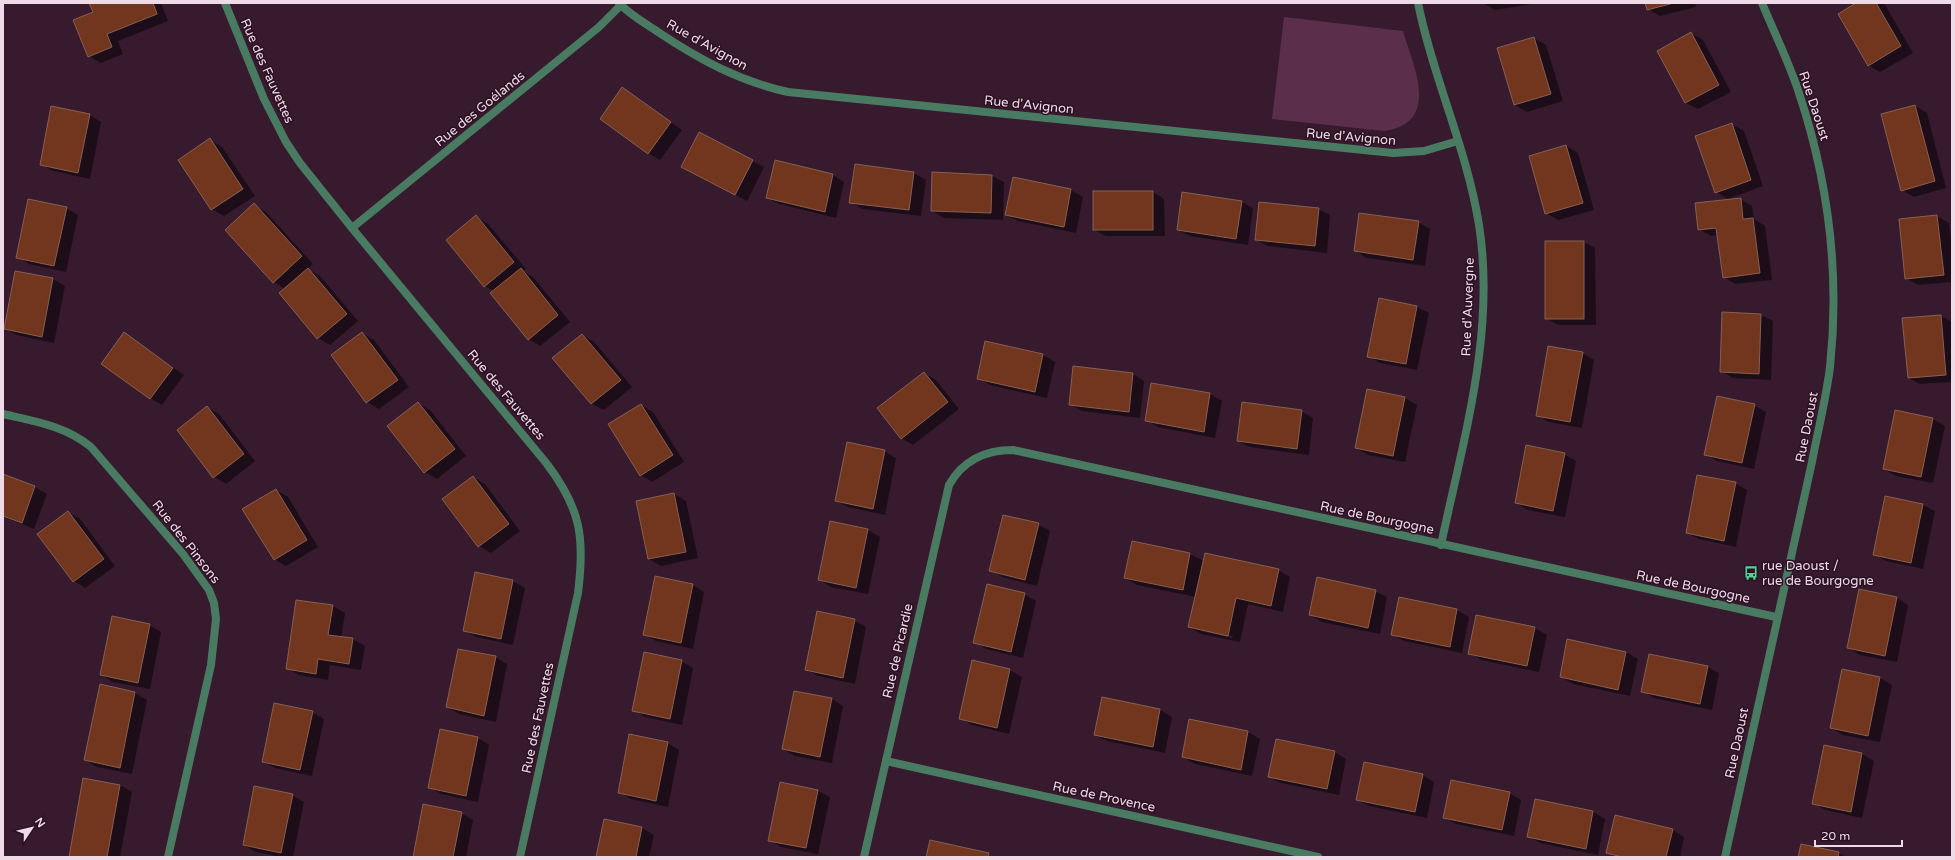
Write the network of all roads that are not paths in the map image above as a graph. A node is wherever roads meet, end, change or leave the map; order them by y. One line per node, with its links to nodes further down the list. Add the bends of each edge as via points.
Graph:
1 (225, 3): 6 (street, Rue des Fauvettes, via 254,78 286,142)
2 (1418, 3): 5 (street, Rue d'Auvergne)
3 (1762, 3): 10 (street, Rue Daoust, via 1798,88 1814,145 1828,210 1833,272 1833,335 1825,396)
4 (620, 4): 5 (street, Rue d'Avignon, via 668,38 718,67 744,80 788,92 1393,153 1424,152); 6 (street, Rue des Goélands, via 599,27)
5 (1458, 141): 9 (street, Rue d'Auvergne, via 1468,173 1479,226 1482,318 1478,368)
6 (352, 228): 13 (street, Rue des Fauvettes, via 547,464 570,499 578,519 582,553 578,593)
7 (3, 414): 12 (street, Rue des Pinsons, via 59,428 78,436 91,447 183,554 209,590 214,603 216,619 211,665)
8 (973, 459): 9 (street, Rue de Bourgogne, via 993,452 1013,450); 11 (street, Rue de Picardie, via 961,467 949,484)
9 (1441, 544): 10 (street, Rue de Bourgogne)
10 (1776, 617): 16 (street, Rue Daoust)
11 (886, 761): 14 (street, Rue de Picardie); 15 (street, Rue de Provence)
12 (168, 857)
13 (520, 857)
14 (864, 857)
15 (1318, 857)
16 (1725, 857)

